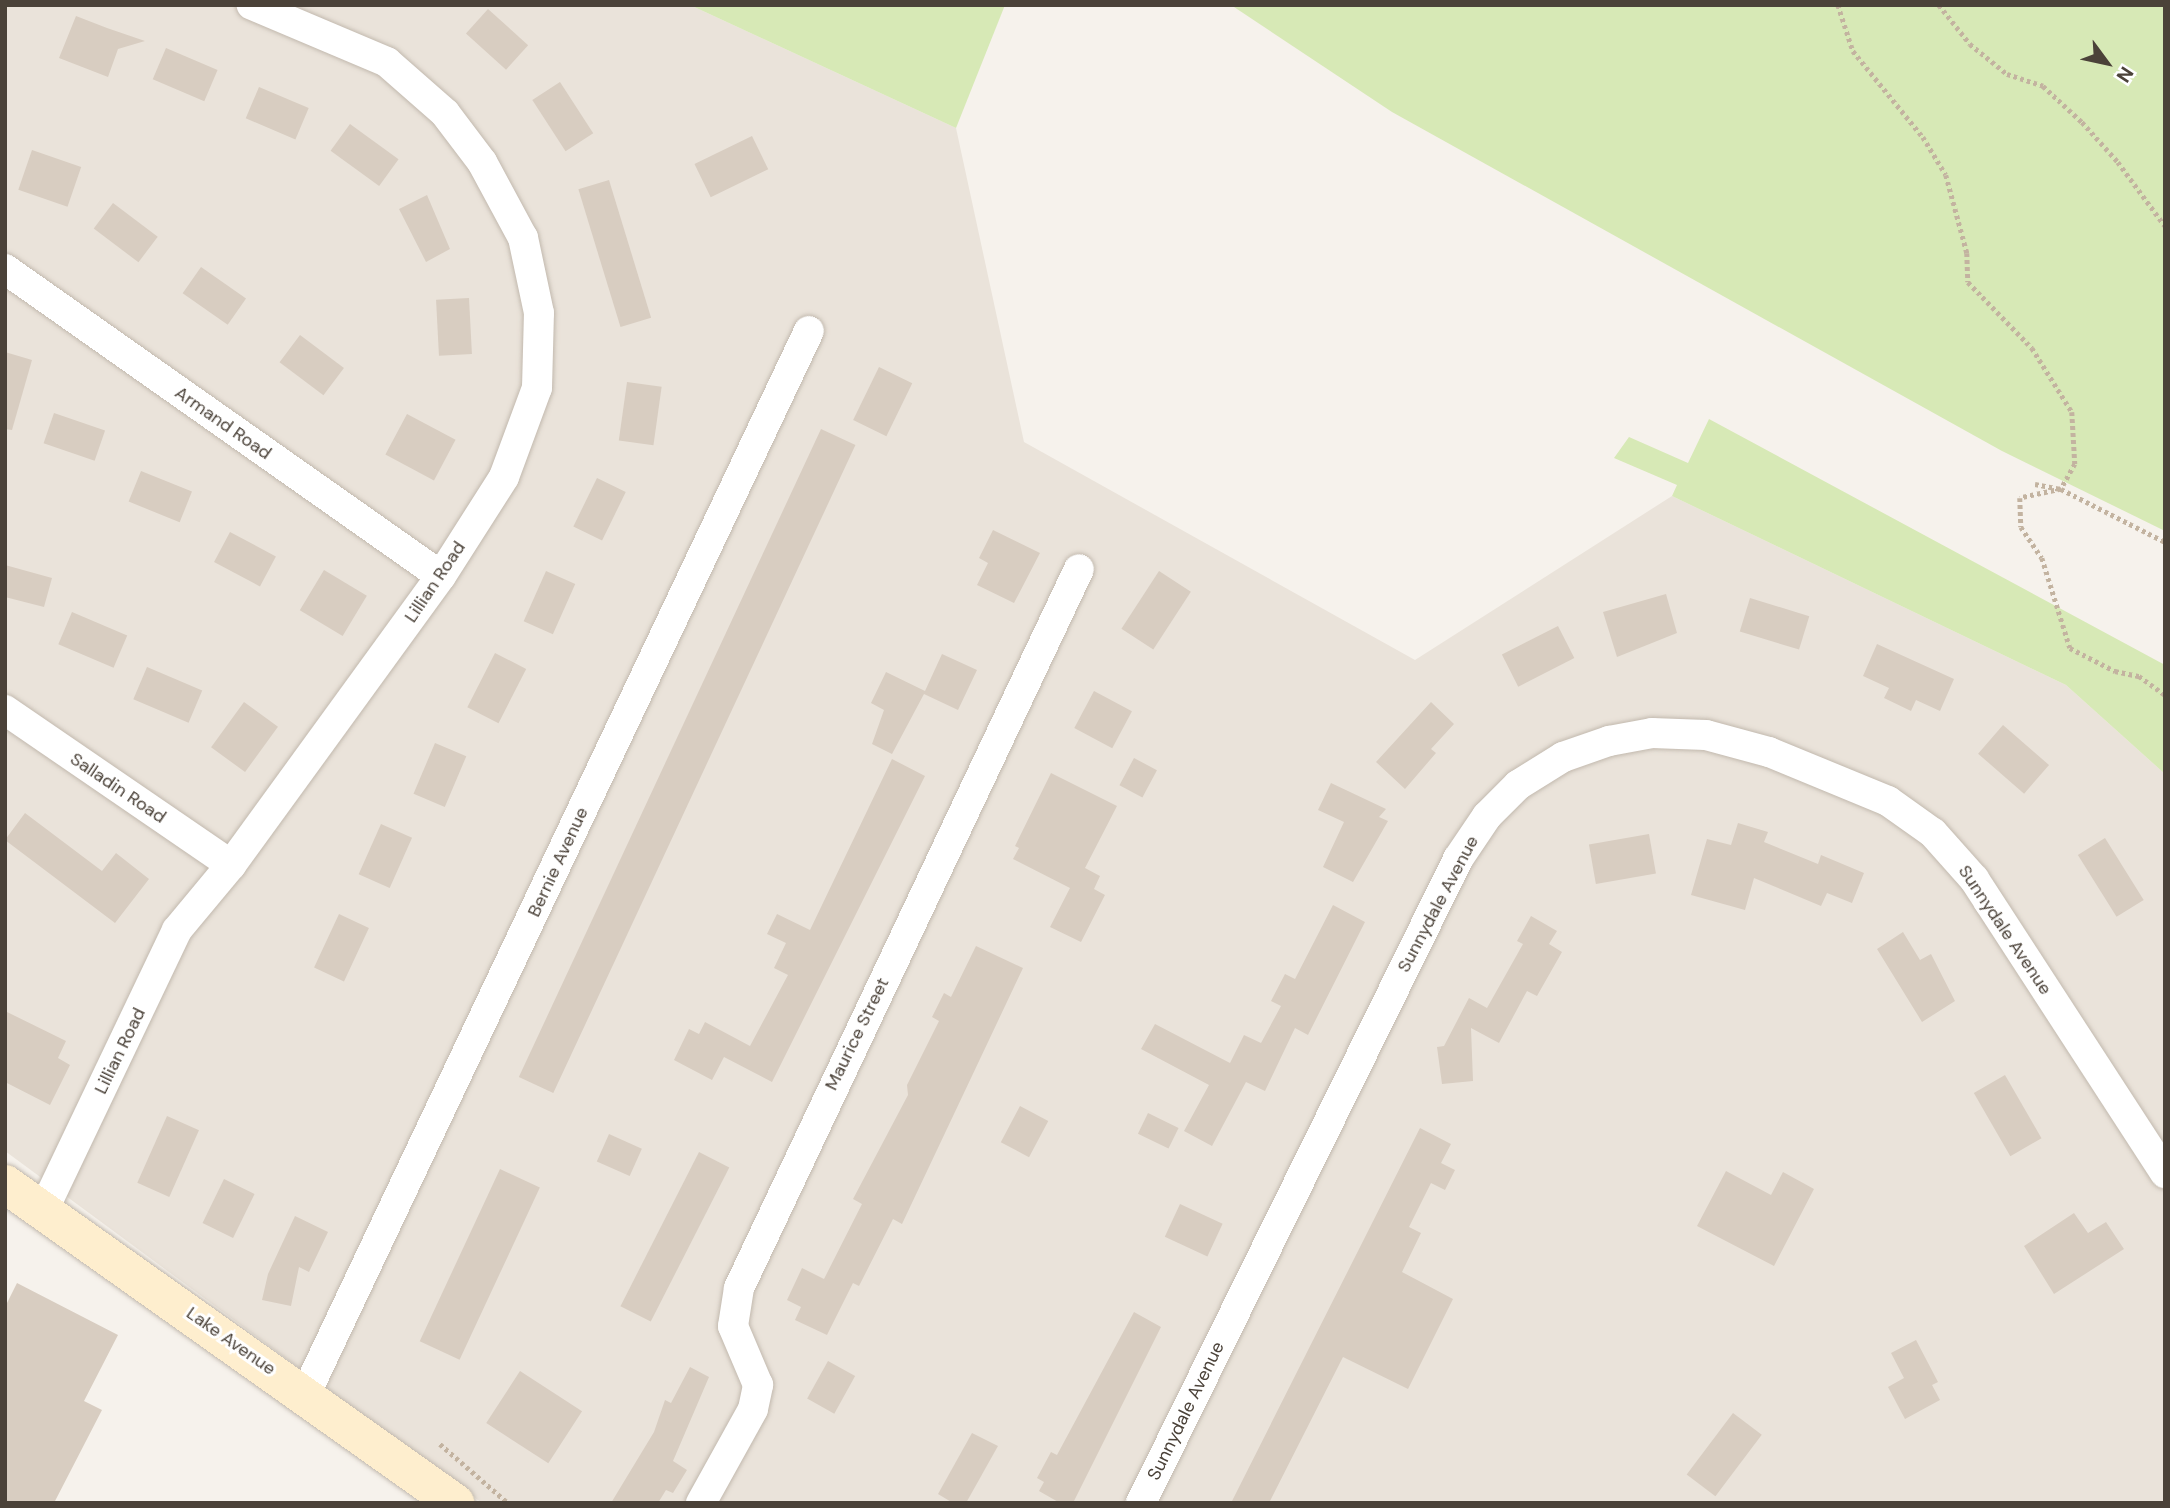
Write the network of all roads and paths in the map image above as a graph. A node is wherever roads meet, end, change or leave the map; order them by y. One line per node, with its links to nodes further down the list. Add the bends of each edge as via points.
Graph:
1 (252, 5): 11 (street, Lillian Road, via 387,62 445,113 482,162 523,238 539,313 537,388 504,477)
2 (1838, 5): 8 (path, via 1853,51 1923,137 1946,175 1967,253 1968,282 2032,348 2072,412 2075,464)
3 (1939, 5): 4 (path, via 1970,44 2007,74 2043,86 2082,122)
4 (2165, 226)
5 (5, 269): 11 (street, Armand Road)
6 (809, 331): 18 (street, Bernie Avenue)
7 (2035, 484): 8 (path)
8 (2061, 489): 9 (path); 12 (path, via 2020,498 2021,527 2042,558 2070,648 2115,671 2139,676)
9 (2165, 542)
10 (1079, 569): 20 (street, Maurice Street, via 739,1288 733,1326 758,1385 753,1409)
11 (441, 576): 14 (street, Lillian Road)
12 (2165, 695)
13 (5, 710): 14 (street, Salladin Road)
14 (231, 865): 17 (street, Lillian Road, via 177,930)
15 (2165, 1173): 21 (street, Sunnydale Avenue, via 1974,879 1933,833 1888,801 1769,751 1706,735 1652,733 1609,741 1563,757 1518,785 1487,817 1458,859)
16 (5, 1184): 17 (main road, Lake Avenue)
17 (43, 1211): 18 (main road, Lake Avenue)
18 (306, 1393): 19 (main road, Lake Avenue)
19 (455, 1503)
20 (701, 1503)
21 (1141, 1503)

